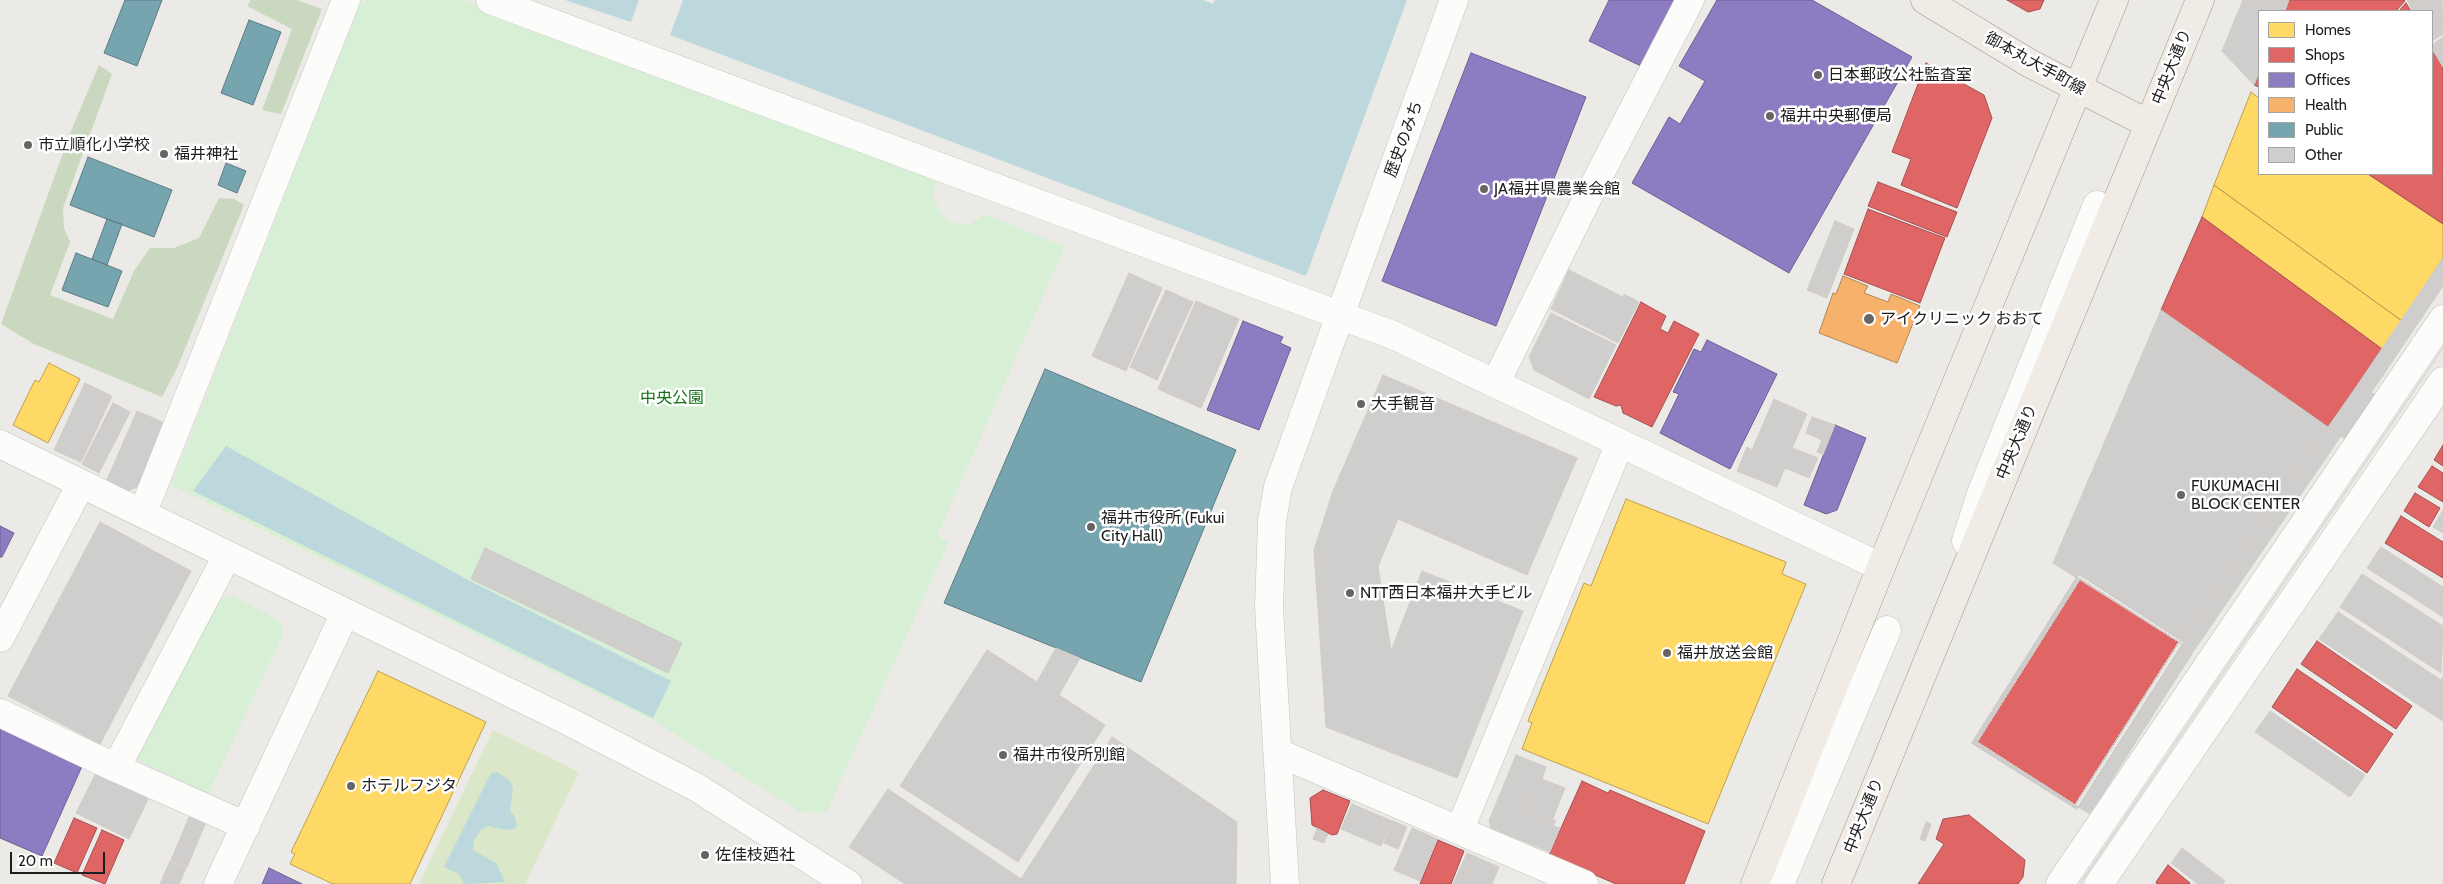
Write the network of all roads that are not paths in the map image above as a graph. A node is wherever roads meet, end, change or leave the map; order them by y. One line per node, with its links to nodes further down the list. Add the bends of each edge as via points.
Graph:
1 (346, 0): 18 (street)
2 (490, 0): 11 (street)
3 (1454, 0): 11 (street, 歴史のみち)
4 (1690, 0): 14 (street)
5 (1924, 0): 8 (main road, 御本丸大手町線)
6 (2114, 0): 8 (main road)
7 (2200, 0): 9 (main road, 中央大通り)
8 (2079, 89): 9 (main road, 御本丸大手町線); 20 (main road)
9 (2149, 124): 22 (main road, 中央大通り)
10 (2096, 205): 22 (street, via 1981,494)
11 (1340, 315): 14 (street, via 1393,335); 26 (street, 歴史のみち, via 1284,470 1272,521 1269,621)
12 (2443, 319): 30 (street)
13 (2443, 381): 38 (street)
14 (1496, 382): 15 (street)
15 (1620, 443): 20 (street); 29 (street)
16 (0, 444): 17 (street)
17 (81, 484): 18 (street); 24 (street)
18 (143, 512): 19 (street)
19 (227, 556): 21 (street); 27 (street)
20 (1881, 567): 35 (main road)
21 (345, 613): 28 (street); 32 (street, via 568,721 696,788)
22 (1941, 627): 37 (main road, 中央大通り)
23 (1887, 630): 36 (street)
24 (0, 638)
25 (0, 713): 27 (street)
26 (1279, 753): 29 (street); 33 (street, 歴史のみち)
27 (116, 768): 28 (street)
28 (246, 826): 31 (street)
29 (1460, 829): 34 (street)
30 (2073, 879)
31 (218, 884)
32 (848, 884)
33 (1285, 884)
34 (1584, 884)
35 (1755, 884)
36 (1780, 884)
37 (1836, 884)
38 (2099, 884)

